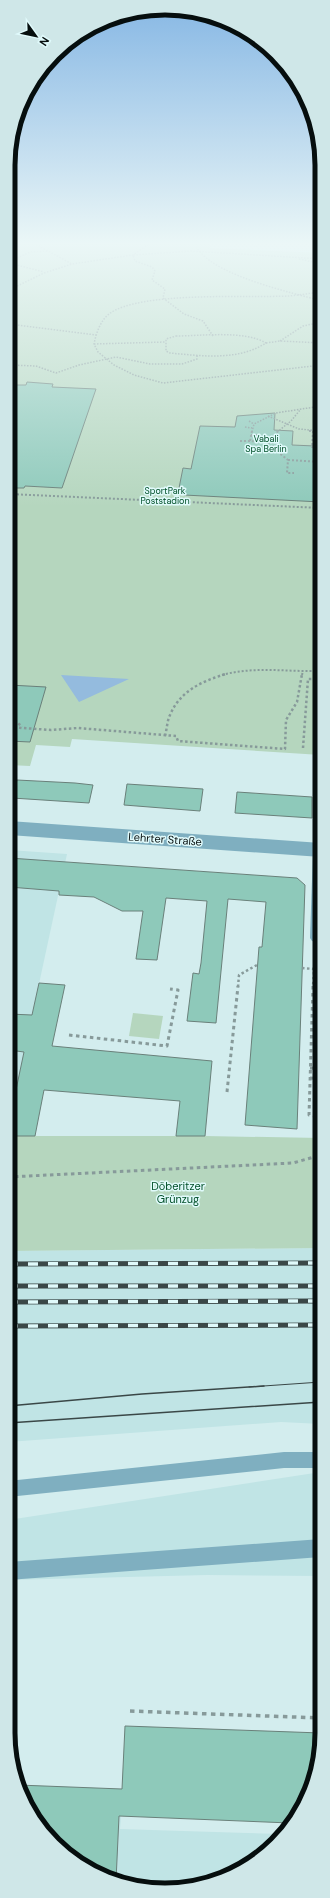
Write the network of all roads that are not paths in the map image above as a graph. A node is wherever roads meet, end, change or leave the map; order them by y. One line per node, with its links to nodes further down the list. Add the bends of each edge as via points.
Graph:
1 (15, 828): 2 (street, Lehrter Straße)
2 (315, 850)
3 (315, 1460): 4 (lane, via 284,1460)
4 (15, 1488)
5 (315, 1548): 6 (lane)
6 (15, 1570)

